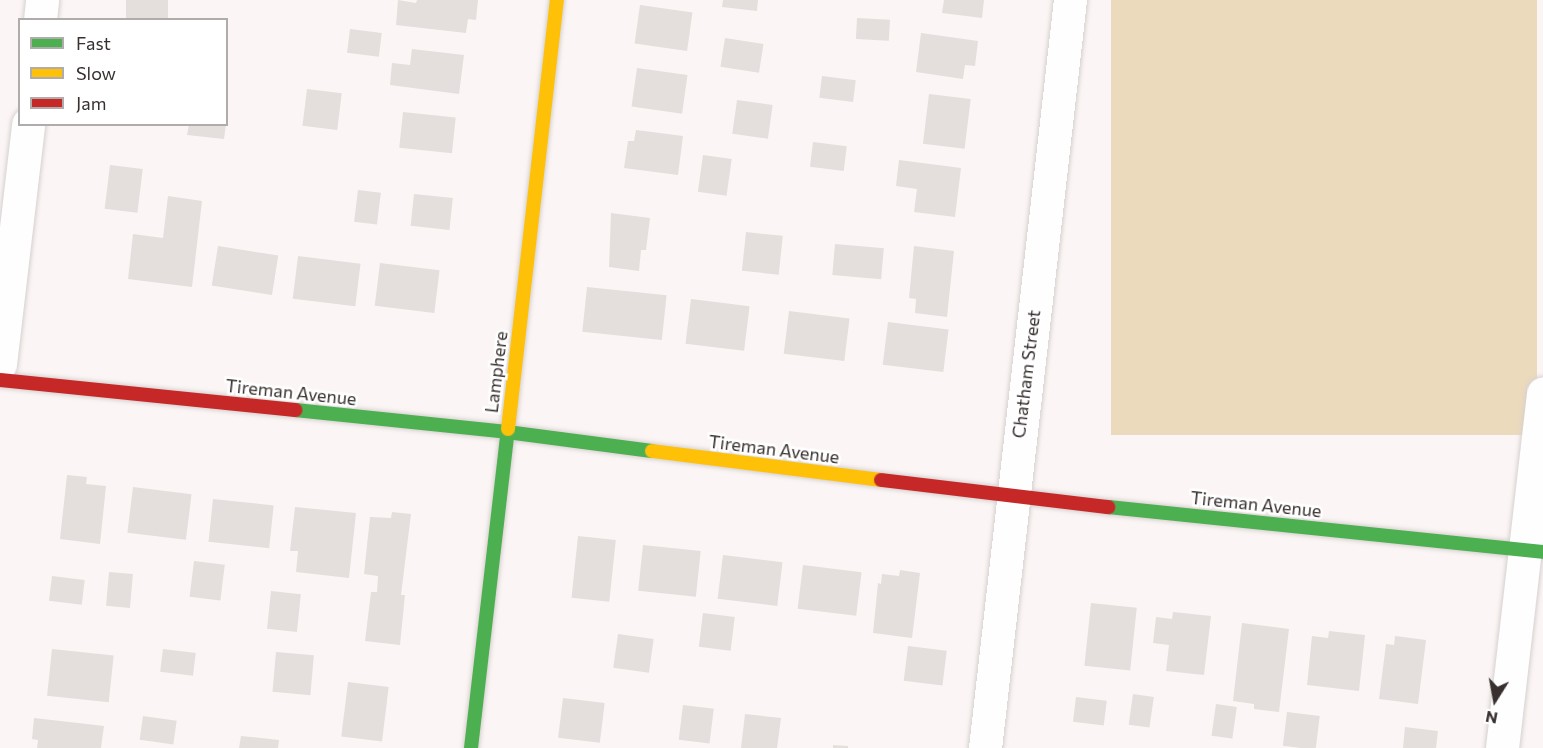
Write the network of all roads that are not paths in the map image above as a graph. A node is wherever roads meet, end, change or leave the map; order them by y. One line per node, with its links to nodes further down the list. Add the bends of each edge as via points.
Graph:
1 (42, 0): 4 (street)
2 (557, 0): 9 (street, Lamphere)
3 (1070, 0): 10 (street, Chatham Street)
4 (40, 18)
5 (28, 126): 6 (street)
6 (0, 364)
7 (0, 380): 9 (street, Tireman Avenue)
8 (1543, 393): 11 (street)
9 (507, 432): 10 (street, Tireman Avenue); 12 (street, Lamphere)
10 (1012, 498): 11 (street, Tireman Avenue); 13 (street, Chatham Street)
11 (1534, 551): 14 (street)
12 (471, 748)
13 (985, 748)
14 (1502, 748)

